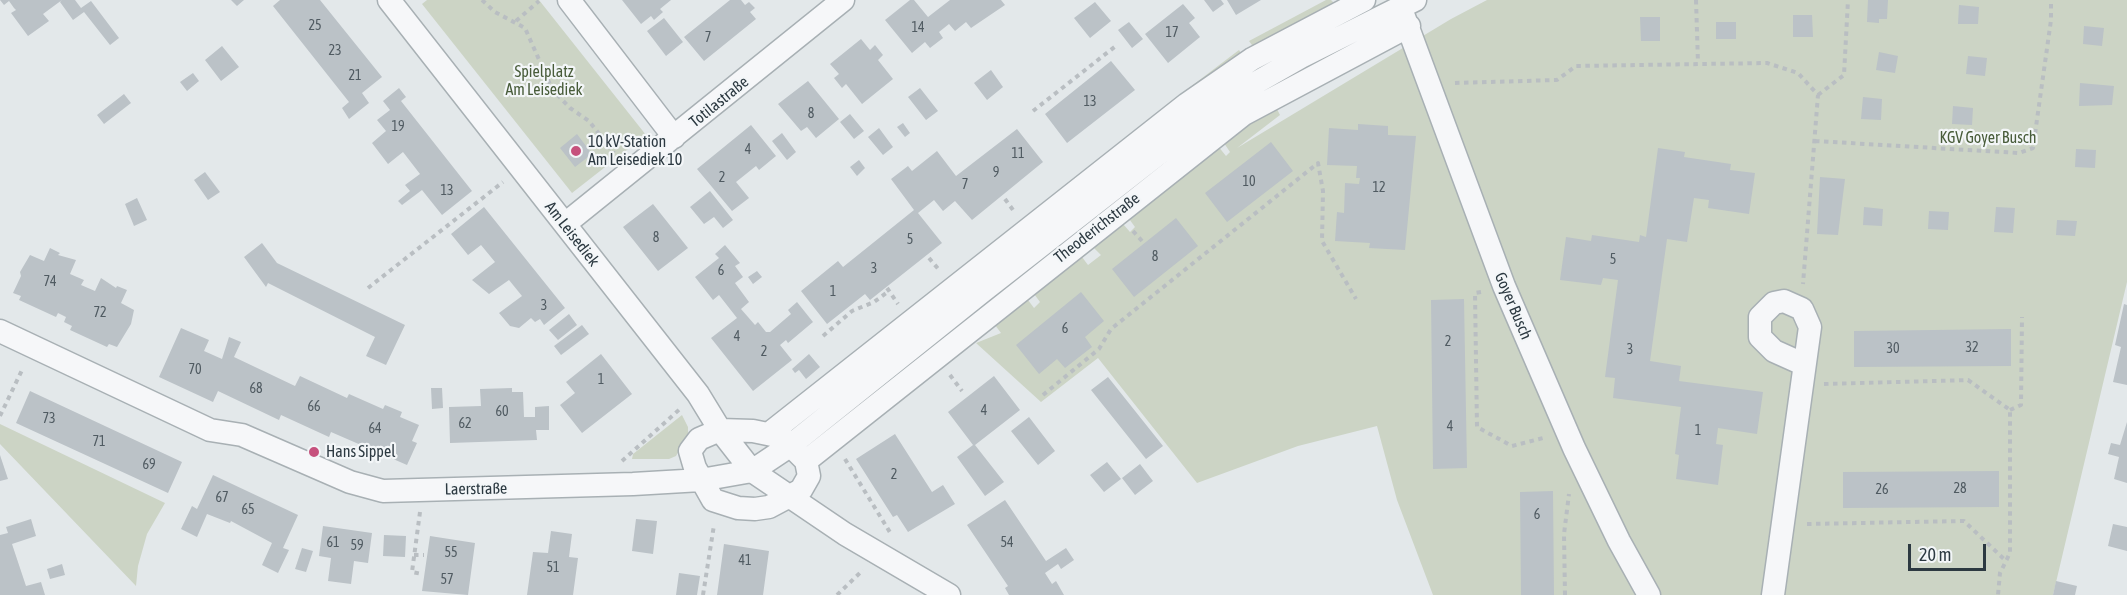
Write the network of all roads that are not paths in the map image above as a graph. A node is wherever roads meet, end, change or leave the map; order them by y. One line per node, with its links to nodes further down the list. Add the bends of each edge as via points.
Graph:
1 (389, 0): 7 (street, Am Leisediek)
2 (569, 0): 6 (street)
3 (843, 0): 6 (street, Totilastraße)
4 (1364, 0): 8 (street, Theoderichstraße, via 1252,59 1186,104)
5 (1408, 11): 8 (street, Theoderichstraße, via 1301,57 1231,97); 13 (street, Theoderichstraße, via 1244,114 832,439); 18 (street, Goyer Busch, via 1430,84 1504,286 1567,432)
6 (674, 137): 7 (street, Totilastraße)
7 (565, 224): 11 (street, Am Leisediek, via 698,394)
8 (955, 289): 12 (street, Theoderichstraße); 13 (street, Theoderichstraße)
9 (0, 331): 15 (street, Laerstraße, via 210,430 242,435 350,482 383,491)
10 (1803, 364): 10 (street, via 1810,327 1802,309 1784,301 1766,309 1758,327 1766,345); 19 (street)
11 (720, 430): 12 (street); 14 (street, Am Leisediek); 15 (street, via 709,432 691,446)
12 (770, 434): 13 (street, via 782,437)
13 (798, 453): 14 (street, Theoderichstraße); 16 (street, via 809,476 801,490)
14 (752, 471): 15 (street, Laerstraße); 16 (street)
15 (701, 480): 16 (street, via 716,501 755,510)
16 (789, 498): 17 (street)
17 (949, 595)
18 (1649, 595)
19 (1773, 595)

